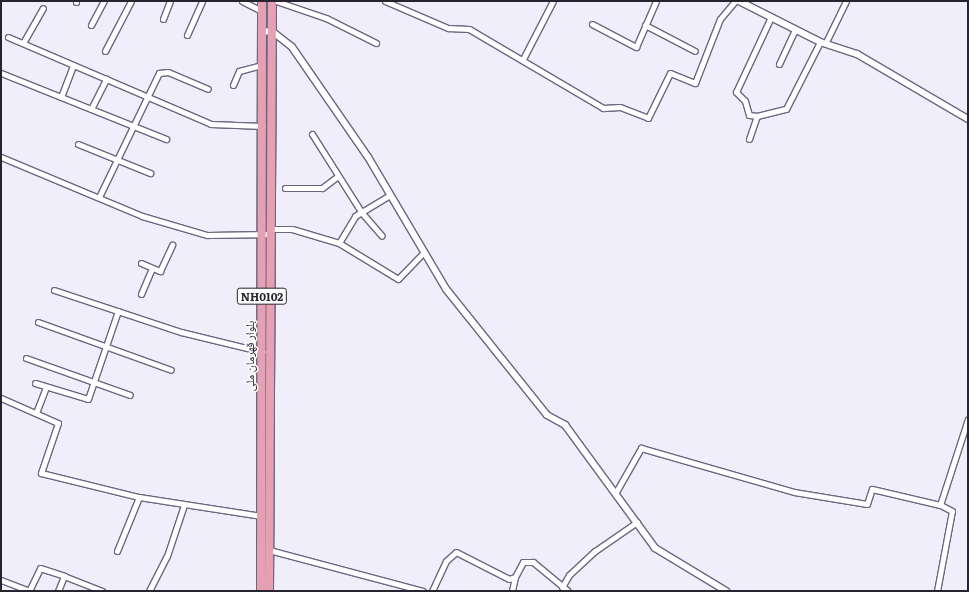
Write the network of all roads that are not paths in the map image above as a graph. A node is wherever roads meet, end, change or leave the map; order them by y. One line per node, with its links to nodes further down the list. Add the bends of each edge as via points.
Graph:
1 (104, 1): 20 (street)
2 (131, 1): 30 (street)
3 (170, 1): 17 (street)
4 (202, 1): 25 (street)
5 (242, 1): 16 (street)
6 (262, 1): 16 (highway, بلوار قهرمان ملی / NH0102)
7 (272, 1): 24 (highway, بلوار قهرمان ملی / NH0102)
8 (276, 1): 29 (street, via 326,18)
9 (385, 1): 32 (street, via 448,28 469,29)
10 (553, 1): 32 (street)
11 (656, 1): 21 (street)
12 (735, 1): 32 (street, via 720,19 695,83 692,85 670,73 648,118 620,108 603,108 583,99 541,74)
13 (739, 1): 18 (street)
14 (846, 1): 27 (street)
15 (43, 8): 28 (street)
16 (262, 11): 23 (highway, بلوار قهرمان ملی / NH0102)
17 (163, 18)
18 (770, 19): 22 (street); 43 (street, via 736,92 745,101 749,115)
19 (592, 24): 21 (street, via 636,47)
20 (91, 25)
21 (645, 25): 31 (street)
22 (795, 30): 27 (street); 33 (street)
23 (262, 31): 24 (street); 35 (highway, بلوار قهرمان ملی / NH0102)
24 (273, 32): 56 (street, via 292,47 344,119); 59 (highway, بلوار قهرمان ملی / NH0102)
25 (187, 35)
26 (8, 37): 28 (street)
27 (823, 42): 43 (street, via 786,109); 44 (street, via 857,54)
28 (23, 43): 34 (street)
29 (376, 43)
30 (105, 51)
31 (695, 51)
32 (523, 58)
33 (779, 64)
34 (73, 65): 37 (street); 41 (street)
35 (262, 65): 38 (street, via 239,71); 46 (highway, بلوار قهرمان ملی / NH0102)
36 (1, 73): 41 (street)
37 (106, 79): 40 (street); 42 (street)
38 (233, 85)
39 (208, 89): 40 (street, via 163,72 159,73)
40 (148, 95): 45 (street); 46 (street, via 211,124)
41 (61, 97): 42 (street)
42 (91, 109): 45 (street)
43 (758, 116): 49 (street)
44 (968, 119)
45 (132, 125): 48 (street); 52 (street)
46 (263, 126): 59 (highway, بلوار قهرمان ملی / NH0102)
47 (312, 134): 54 (street)
48 (166, 139)
49 (750, 139)
50 (78, 144): 52 (street)
51 (1, 157): 57 (street)
52 (117, 159): 53 (street); 57 (street)
53 (150, 174)
54 (338, 176): 55 (street, via 322,188); 58 (street)
55 (285, 188)
56 (390, 195): 58 (street); 63 (street)
57 (99, 197): 59 (street, via 142,216 206,235)
58 (362, 213): 60 (street); 61 (street, via 355,216)
59 (268, 233): 61 (street, via 292,229); 71 (highway, بلوار قهرمان ملی / NH0102)
60 (382, 236)
61 (339, 242): 63 (street, via 398,279)
62 (172, 245): 65 (street, via 161,269)
63 (424, 252): 81 (street, via 446,289 547,415 565,425)
64 (141, 263): 65 (street)
65 (152, 268): 67 (street)
66 (54, 290): 68 (street)
67 (141, 294)
68 (118, 311): 70 (street); 71 (street, via 181,332)
69 (38, 322): 70 (street)
70 (107, 347): 73 (street); 75 (street)
71 (266, 353): 85 (highway, بلوار قهرمان ملی / NH0102); 87 (highway, بلوار قهرمان ملی / NH0102)
72 (26, 358): 75 (street)
73 (171, 370)
74 (35, 383): 76 (street)
75 (95, 383): 76 (street, via 86,400); 77 (street)
76 (46, 387): 79 (street)
77 (130, 395)
78 (1, 398): 79 (street)
79 (36, 413): 82 (street, via 58,423 41,473)
80 (968, 419): 84 (street)
81 (616, 492): 84 (street, via 641,448 794,492 867,504 872,489); 86 (street)
82 (139, 497): 83 (street); 88 (street)
83 (184, 505): 85 (street); 96 (street, via 167,556)
84 (940, 505): 104 (street, via 952,510)
85 (262, 516): 97 (highway, بلوار قهرمان ملی / NH0102)
86 (637, 522): 92 (street, via 595,551 569,575); 103 (street, via 655,548)
87 (269, 550): 98 (highway, بلوار قهرمان ملی / NH0102); 99 (street)
88 (117, 551)
89 (64, 576): 93 (street); 94 (street, via 40,568); 95 (street)
90 (515, 577): 92 (street, via 526,560 533,562); 100 (street, via 509,579 456,552 446,562); 101 (street)
91 (1, 580): 94 (street)
92 (562, 587): 102 (street)
93 (100, 590)
94 (29, 591)
95 (58, 591)
96 (149, 591)
97 (261, 591)
98 (269, 591)
99 (423, 591)
100 (432, 591)
101 (512, 591)
102 (568, 591)
103 (726, 591)
104 (937, 591)

